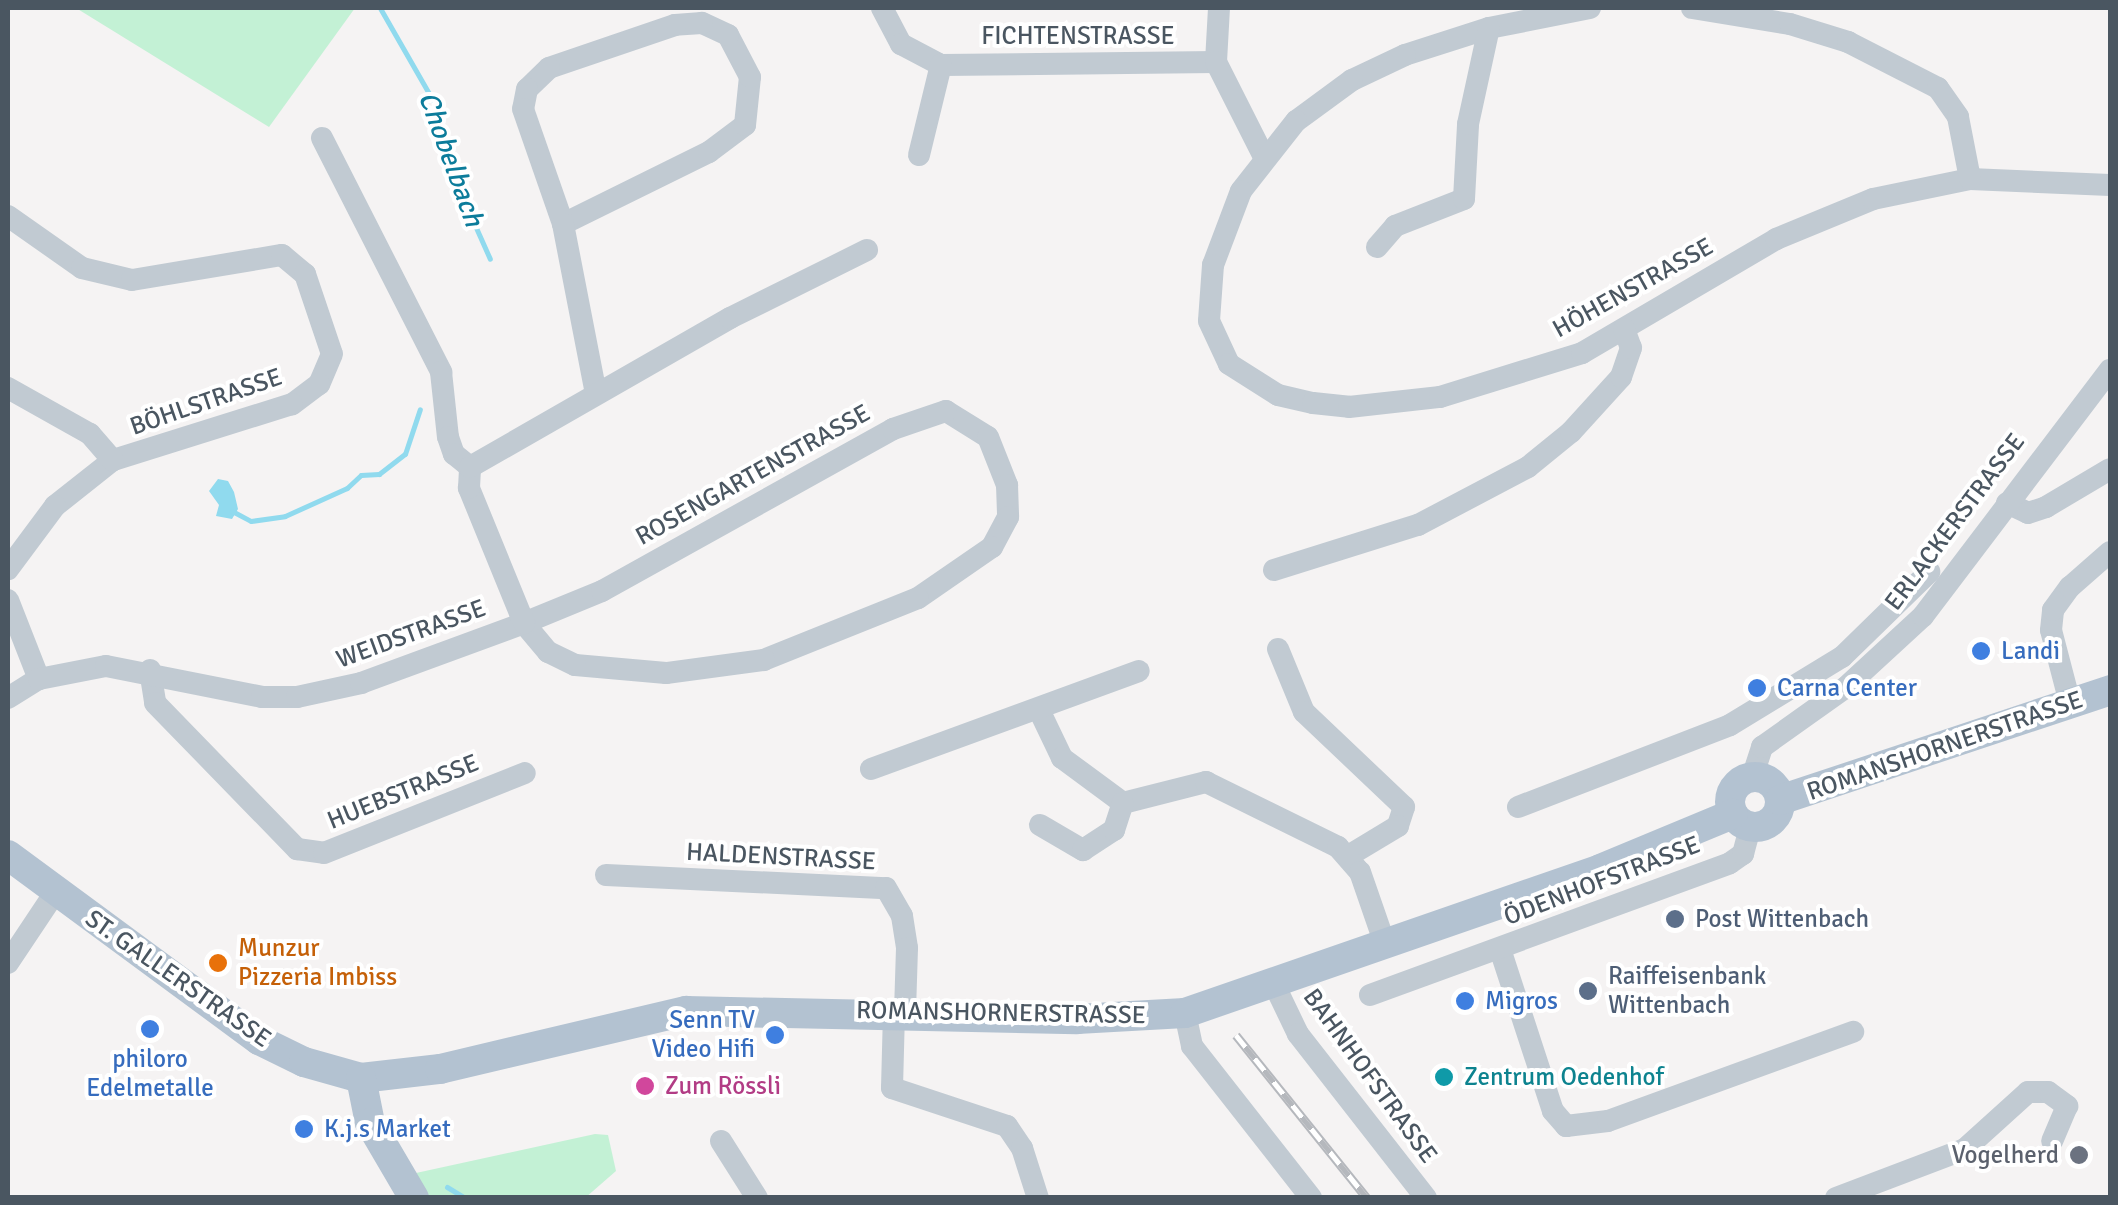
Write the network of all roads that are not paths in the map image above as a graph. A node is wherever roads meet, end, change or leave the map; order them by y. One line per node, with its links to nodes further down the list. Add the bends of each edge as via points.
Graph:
1 (882, 8): 8 (street, via 901,44)
2 (1220, 8): 7 (street)
3 (1590, 8): 6 (street, HÖHENSTRASSE)
4 (1692, 8): 5 (street)
5 (1745, 12): 12 (street, via 1848,42 1938,88 1958,117)
6 (1489, 28): 11 (street, HÖHENSTRASSE, via 1352,80); 16 (street, via 1468,124 1464,199 1395,226)
7 (1216, 62): 8 (street, FICHTENSTRASSE); 11 (street)
8 (941, 65): 10 (street)
9 (322, 138): 23 (street, WEIDSTRASSE, via 441,372 448,437 454,454)
10 (919, 155)
11 (1263, 155): 18 (street, HÖHENSTRASSE, via 1212,265 1209,321 1229,364 1278,394 1349,407 1424,400 1545,367)
12 (1970, 179): 13 (street, HÖHENSTRASSE); 18 (street, HÖHENSTRASSE, via 1834,211)
13 (2110, 185)
14 (8, 216): 22 (street, BÖHLSTRASSE, via 58,254 109,277 180,278 272,254 296,264 316,298 332,354 309,395)
15 (563, 224): 15 (street, via 523,109 534,79 584,54 675,26 702,23 728,35 750,77 746,125 709,152); 21 (street)
16 (1377, 247)
17 (866, 250): 21 (street)
18 (1624, 329): 28 (street, via 1631,348 1621,377 1528,467 1418,525)
19 (2110, 370): 25 (street, ERLACKERSTRASSE)
20 (8, 388): 22 (street, via 90,434)
21 (596, 394): 23 (street)
22 (113, 460): 27 (street, BÖHLSTRASSE, via 55,506)
23 (470, 467): 31 (street, WEIDSTRASSE, via 468,488)
24 (2110, 469): 25 (street, via 2046,507 2028,512)
25 (2006, 502): 41 (street, ERLACKERSTRASSE, via 1923,616)
26 (2110, 552): 39 (street, via 2053,610 2051,630)
27 (8, 569)
28 (1274, 570)
29 (1928, 572): 36 (street, via 1842,657)
30 (8, 600): 35 (street)
31 (524, 622): 31 (street, ROSENGARTENSTRASSE, via 602,591 787,483 934,412 969,420 988,438 1007,485 1005,530 976,560 904,604 764,660 618,672 561,660); 33 (street, WEIDSTRASSE, via 361,683 297,697 262,697)
32 (1278, 649): 51 (street, via 1304,712 1404,807 1398,826)
33 (150, 670): 35 (street, WEIDSTRASSE, via 88,667); 43 (street, HUEBSTRASSE, via 155,703 270,828 312,853)
34 (1138, 671): 40 (street)
35 (38, 680): 38 (street, WEIDSTRASSE)
36 (1796, 686): 41 (street); 47 (street, via 1665,754)
37 (2110, 690): 39 (main road, ROMANSHORNERSTRASSE)
38 (8, 698)
39 (2070, 703): 45 (main road, ROMANSHORNERSTRASSE)
40 (1040, 712): 42 (street); 46 (street, via 1062,758)
41 (1812, 712): 44 (street, ERLACKERSTRASSE, via 1762,746)
42 (871, 769)
43 (524, 773)
44 (1752, 778): 45 (main road, via 1770,783); 48 (main road, via 1733,791)
45 (1780, 800): 48 (main road, via 1769,823)
46 (1123, 804): 49 (street, via 1114,830 1083,850); 51 (street, via 1206,782)
47 (1518, 808)
48 (1742, 820): 54 (street, ÖDENHOFSTRASSE, via 1737,860); 55 (main road, ROMANSHORNERSTRASSE)
49 (1040, 825)
50 (8, 855): 53 (main road, ST. GALLERSTRASSE)
51 (1350, 855): 55 (street)
52 (606, 875): 59 (street, HALDENSTRASSE, via 886,888 902,916 907,948)
53 (56, 891): 56 (street); 62 (main road, ST. GALLERSTRASSE, via 259,1040)
54 (1510, 945): 58 (street); 61 (street, ÖDENHOFSTRASSE, via 1552,1111 1566,1126 1592,1125)
55 (1386, 947): 57 (main road, ROMANSHORNERSTRASSE)
56 (8, 963)
57 (1275, 986): 60 (main road, ROMANSHORNERSTRASSE); 69 (street, BAHNHOFSTRASSE, via 1298,1034)
58 (1370, 995)
59 (899, 1012): 60 (main road, ROMANSHORNERSTRASSE, via 1077,1019); 62 (main road, ROMANSHORNERSTRASSE, via 686,1011 459,1065); 67 (street, via 892,1088 1007,1126 1022,1148)
60 (1185, 1013): 68 (street, via 1192,1046)
61 (1852, 1032)
62 (360, 1078): 65 (main road, via 370,1123)
63 (720, 1141): 66 (street)
64 (2052, 1141): 70 (street, via 2067,1106 2048,1092 2028,1092 1966,1149)
65 (414, 1198)
66 (757, 1198)
67 (1038, 1198)
68 (1311, 1198)
69 (1426, 1198)
70 (1836, 1198)

